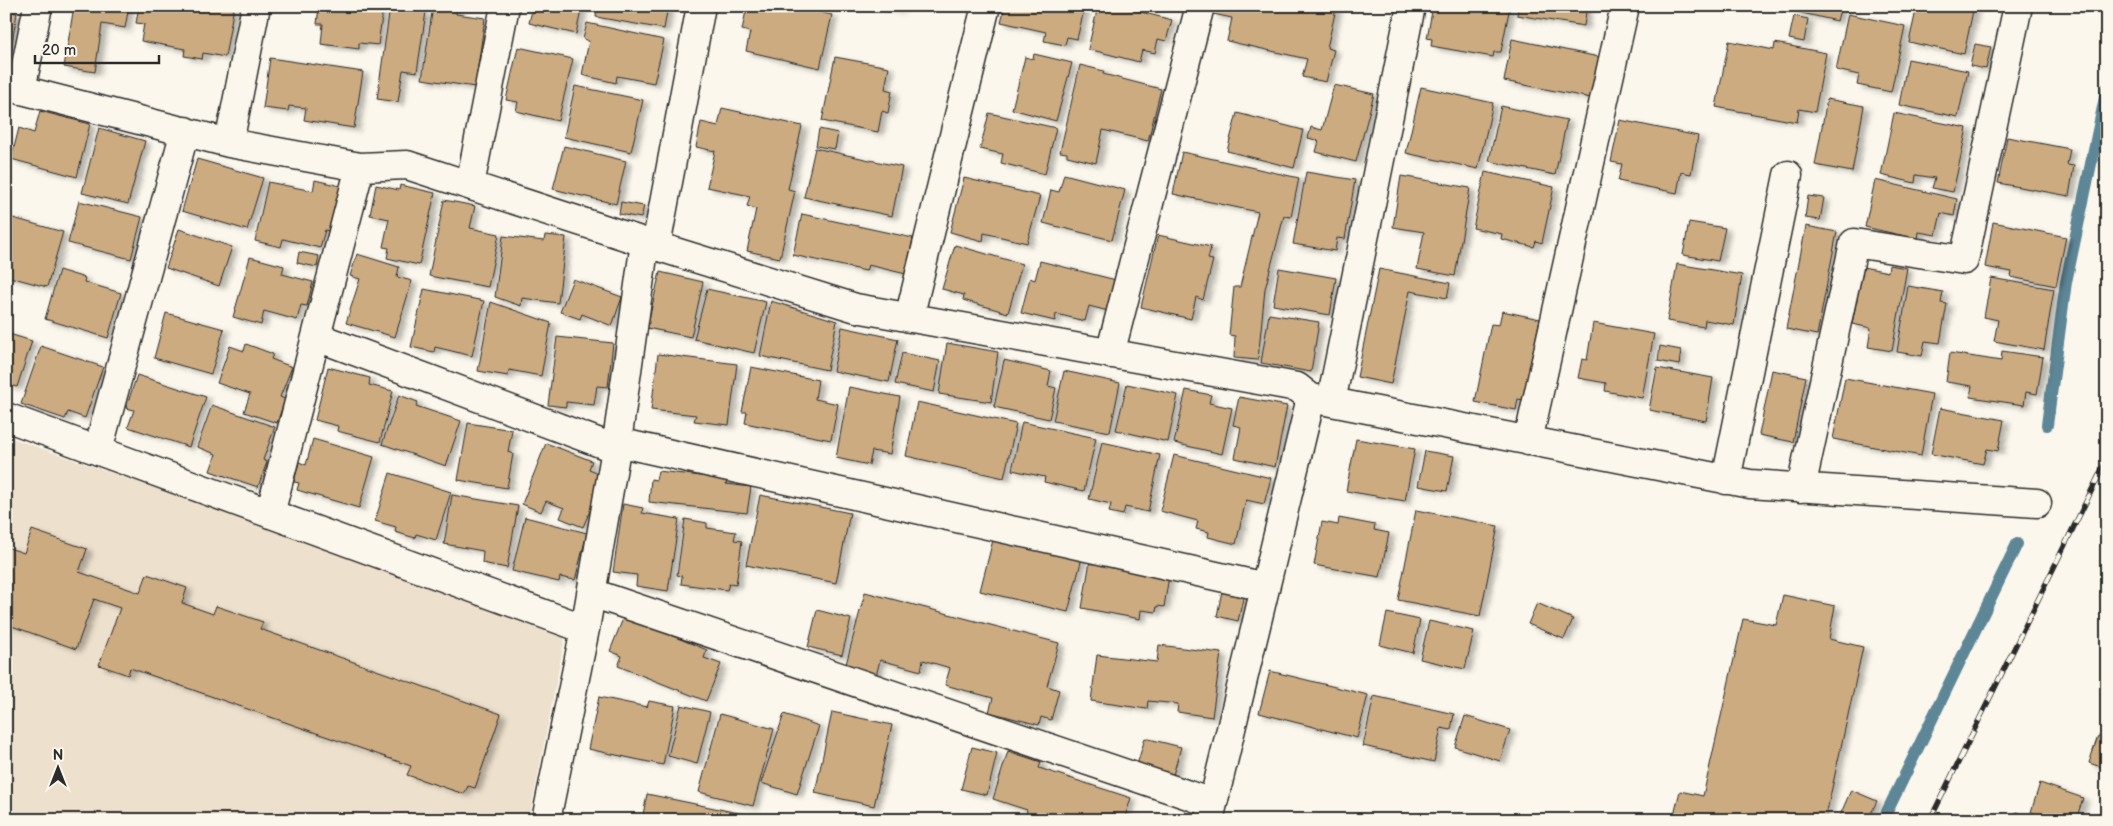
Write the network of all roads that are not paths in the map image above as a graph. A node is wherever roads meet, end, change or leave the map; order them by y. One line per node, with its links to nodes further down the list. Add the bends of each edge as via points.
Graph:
1 (38, 6): 10 (street)
2 (256, 6): 12 (street)
3 (505, 6): 15 (street)
4 (701, 6): 16 (street)
5 (986, 6): 17 (street)
6 (1200, 6): 19 (street)
7 (1411, 6): 20 (street)
8 (1625, 6): 22 (street)
9 (2018, 6): 26 (street, via 1964,260 1854,243)
10 (11, 91): 11 (street)
11 (185, 131): 12 (street); 24 (street)
12 (229, 143): 13 (street)
13 (360, 168): 15 (street, via 407,165); 18 (street)
14 (1788, 175): 25 (street)
15 (470, 185): 16 (street)
16 (651, 244): 17 (street, via 856,308); 23 (street)
17 (909, 318): 19 (street)
18 (317, 336): 23 (street); 28 (street)
19 (1110, 354): 20 (street, via 1297,387)
20 (1321, 400): 22 (street); 29 (street)
21 (6, 416): 24 (street)
22 (1528, 440): 25 (street)
23 (617, 446): 29 (street); 30 (street)
24 (98, 450): 28 (street)
25 (1726, 480): 26 (street)
26 (1801, 488): 27 (street)
27 (2037, 503)
28 (270, 514): 31 (street)
29 (1265, 587): 32 (street)
30 (592, 592): 31 (street); 32 (street)
31 (585, 630): 33 (street)
32 (1210, 812)
33 (546, 820)

